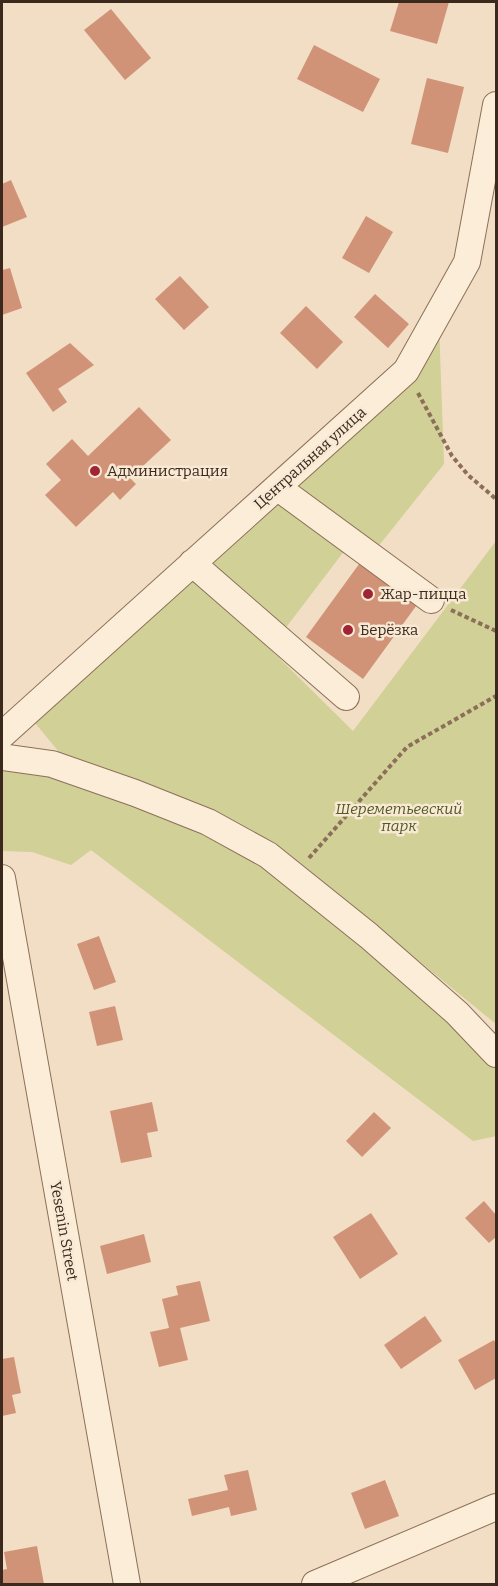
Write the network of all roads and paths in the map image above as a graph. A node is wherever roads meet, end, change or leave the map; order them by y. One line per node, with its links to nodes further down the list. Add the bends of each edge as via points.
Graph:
1 (496, 105): 2 (street, Центральная улица, via 466,262)
2 (406, 371): 3 (street, Центральная улица); 4 (path, via 452,456)
3 (277, 487): 5 (street, Центральная улица); 6 (street)
4 (496, 499)
5 (192, 563): 9 (street); 10 (street, Центральная улица)
6 (431, 600): 7 (path)
7 (496, 631)
8 (496, 696): 12 (path, via 407,747)
9 (346, 697)
10 (2, 735)
11 (2, 757): 14 (street, via 52,764 135,793 208,822 268,855 369,936 457,1013)
12 (308, 859)
13 (2, 878): 16 (street, Yesenin Street)
14 (496, 1054)
15 (496, 1507): 17 (street)
16 (127, 1584)
17 (315, 1584)

